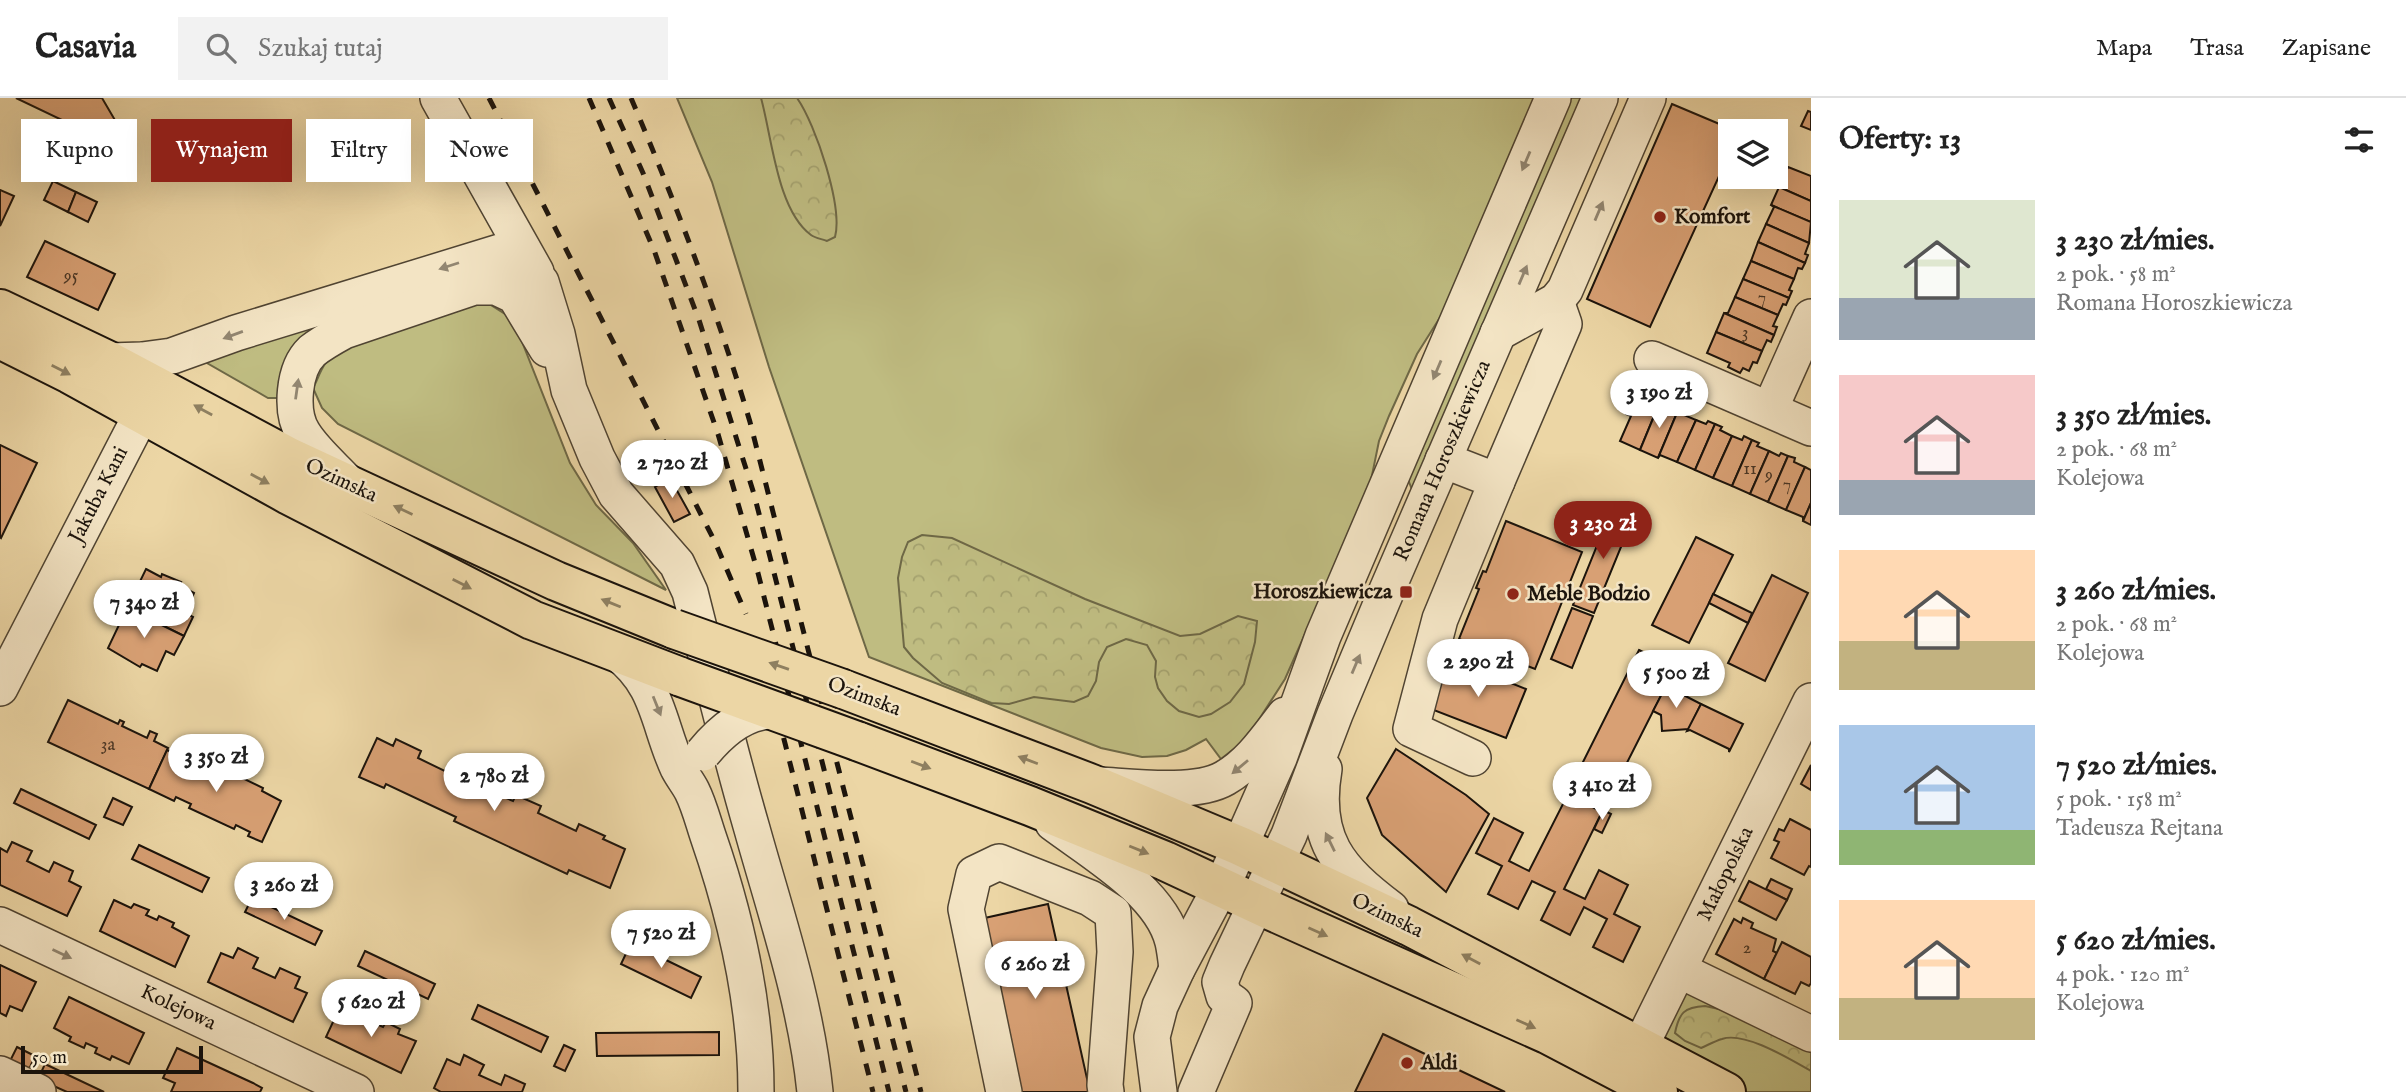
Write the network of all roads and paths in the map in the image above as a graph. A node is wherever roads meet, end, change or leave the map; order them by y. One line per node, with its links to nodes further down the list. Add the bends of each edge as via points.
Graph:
1 (438, 98): 5 (street)
2 (1553, 98): 23 (street, Romana Horoszkiewicza, one-way to 23)
3 (1600, 98): 11 (street, Romana Horoszkiewicza, one-way to 3)
4 (1648, 98): 8 (street, one-way to 4, via 1565,290)
5 (491, 194): 6 (street); 7 (street)
6 (500, 252): 7 (street); 14 (street, one-way to 14, via 172,356)
7 (528, 289): 20 (street, one-way to 7, via 303,434 295,415 298,379 310,353 344,331 474,287); 45 (street, via 556,334 569,390 616,494 677,565 690,592 780,919)
8 (1556, 301): 11 (street); 19 (street, via 1564,324)
9 (0, 309): 14 (main road, Ozimska)
10 (1811, 317): 15 (street)
11 (1498, 333): 18 (street, Romana Horoszkiewicza)
12 (0, 339): 16 (main road, Ozimska, one-way to 16)
13 (1652, 359): 15 (street)
14 (109, 361): 20 (main road, Ozimska, one-way to 14)
15 (1769, 410): 17 (street)
16 (141, 415): 21 (main road, Ozimska, one-way to 21, via 532,620); 22 (street, Jakuba Kani)
17 (1811, 428)
18 (1443, 460): 19 (street); 26 (street, Romana Horoszkiewicza, one-way to 18)
19 (1497, 481): 27 (street, via 1440,619 1411,729)
20 (351, 486): 28 (main road, Ozimska, one-way to 20, bridge, via 844,688 674,629 556,581)
21 (617, 653): 25 (main road, Ozimska, bridge); 29 (street, one-way to 29, via 638,671 655,699 678,768)
22 (0, 688)
23 (1300, 696): 28 (street, one-way to 28, via 1250,758 1210,785); 31 (street, Romana Horoszkiewicza, via 1279,758)
24 (1811, 701): 38 (street, Małopolska)
25 (775, 711): 29 (street, bridge, via 751,713 717,739 703,753); 30 (main road, Ozimska, one-way to 30, bridge)
26 (1335, 714): 32 (street, Romana Horoszkiewicza); 36 (street, one-way to 26, via 1350,875 1322,826 1321,792)
27 (1473, 758)
28 (1092, 784): 31 (main road, Ozimska)
29 (692, 792): 44 (street, via 738,945)
30 (1030, 806): 33 (main road, Ozimska, one-way to 33); 37 (street, via 1146,894)
31 (1240, 846): 32 (main road, Ozimska); 33 (street, Romana Horoszkiewicza)
32 (1275, 864): 34 (street, Romana Horoszkiewicza); 36 (main road, Ozimska)
33 (1221, 886): 34 (main road, Ozimska); 37 (street, Romana Horoszkiewicza)
34 (1256, 903): 49 (street, Romana Horoszkiewicza, via 1220,982 1224,996 1234,1003); 50 (main road, Ozimska, one-way to 50, via 1547,1034)
35 (0, 925): 43 (street, Kolejowa, one-way to 43)
36 (1409, 926): 40 (main road, Ozimska, one-way to 36)
37 (1179, 952): 48 (street, Romana Horoszkiewicza, via 1152,1037)
38 (1679, 970): 39 (street); 40 (street, Małopolska)
39 (1811, 1034)
40 (1640, 1047): 51 (main road, Ozimska)
41 (0, 1074): 42 (street)
42 (37, 1092)
43 (356, 1092)
44 (756, 1092)
45 (815, 1092)
46 (1004, 1092): 47 (street, via 966,909 974,874 999,862 1090,898 1113,913)
47 (1107, 1092)
48 (1159, 1092)
49 (1196, 1092)
50 (1658, 1092)
51 (1726, 1092)

